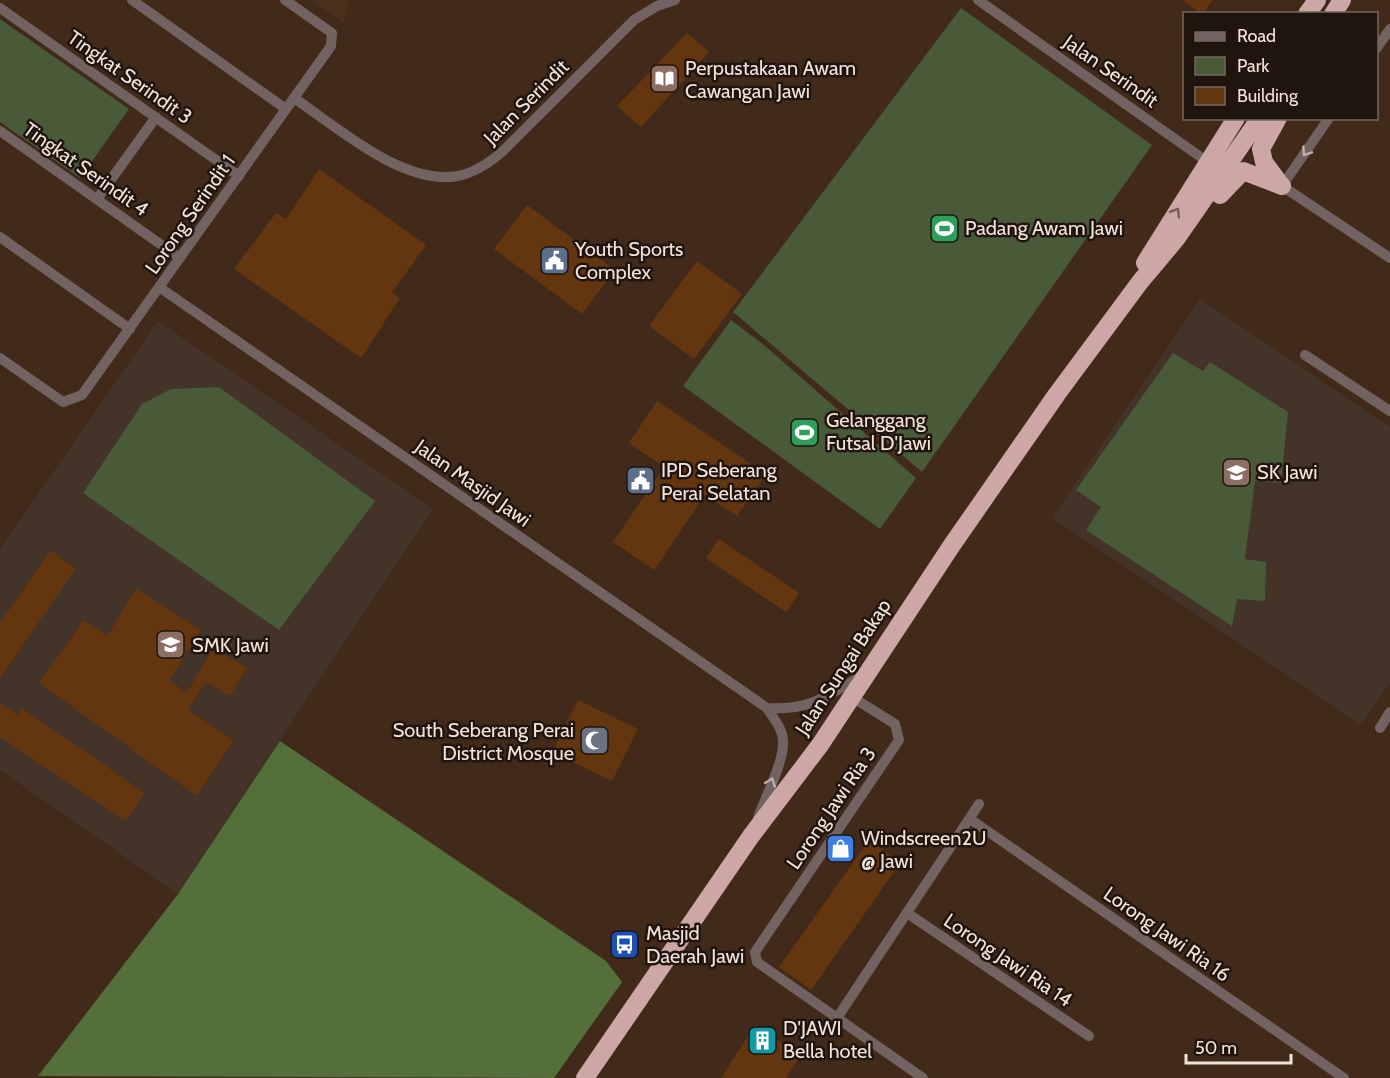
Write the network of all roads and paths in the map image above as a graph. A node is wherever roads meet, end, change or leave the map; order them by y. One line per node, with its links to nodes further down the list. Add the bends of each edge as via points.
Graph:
1 (132, 0): 9 (street)
2 (285, 0): 8 (street, Lorong Serindit 1, via 332,33 331,46)
3 (675, 0): 8 (street, Jalan Serindit, via 634,20 502,152 488,164 458,176 419,174 378,155)
4 (978, 0): 16 (street, Jalan Serindit)
5 (0, 8): 10 (street, Tingkat Serindit 3)
6 (1390, 30): 7 (street)
7 (1378, 48)
8 (294, 98): 9 (street, Lorong Serindit 1)
9 (286, 110): 18 (street, Lorong Serindit 1)
10 (156, 117): 18 (street, Tingkat Serindit 3); 20 (street)
11 (1235, 120): 16 (highway, Jalan Sungai Bakap)
12 (1259, 120): 17 (highway, Jalan Sungai Bakap)
13 (1277, 120): 19 (highway, via 1261,148 1264,162)
14 (1328, 120): 19 (street, one-way to 19)
15 (0, 131): 20 (street, Tingkat Serindit 4)
16 (1207, 162): 17 (street, Jalan Serindit); 25 (highway, Jalan Sungai Bakap, one-way to 16, via 1145,263)
17 (1222, 172): 22 (highway, Jalan Sungai Bakap)
18 (239, 176): 24 (street, Lorong Serindit 1)
19 (1282, 186): 22 (highway, via 1243,171); 23 (street)
20 (97, 199): 24 (street, Tingkat Serindit 4)
21 (0, 237): 27 (street)
22 (1176, 239): 25 (highway, Jalan Sungai Bakap)
23 (1390, 257)
24 (180, 258): 26 (street, Lorong Serindit 1)
25 (1140, 282): 31 (highway, Jalan Sungai Bakap, via 952,545)
26 (159, 288): 27 (street, Lorong Serindit 1); 33 (street, Jalan Masjid Jawi)
27 (130, 329): 29 (street, Lorong Serindit 1, via 82,395 63,402)
28 (1305, 355): 30 (street)
29 (0, 358)
30 (1390, 411)
31 (867, 673): 32 (highway, Jalan Sungai Bakap); 33 (street, via 806,706 790,710)
32 (852, 697): 38 (highway, Jalan Sungai Bakap); 40 (street, Lorong Jawi Ria 3, via 895,724 899,740 755,952 757,962)
33 (766, 708): 38 (street, Jalan Masjid Jawi, one-way to 33, via 781,758 783,741 780,728)
34 (1390, 712): 35 (street)
35 (1380, 728)
36 (979, 804): 37 (street)
37 (970, 819): 39 (street); 44 (street, Lorong Jawi Ria 16)
38 (751, 837): 42 (highway, Jalan Sungai Bakap)
39 (907, 913): 40 (street); 41 (street, Lorong Jawi Ria 14)
40 (837, 1018): 43 (street)
41 (1089, 1036)
42 (585, 1078)
43 (923, 1078)
44 (1344, 1078)

